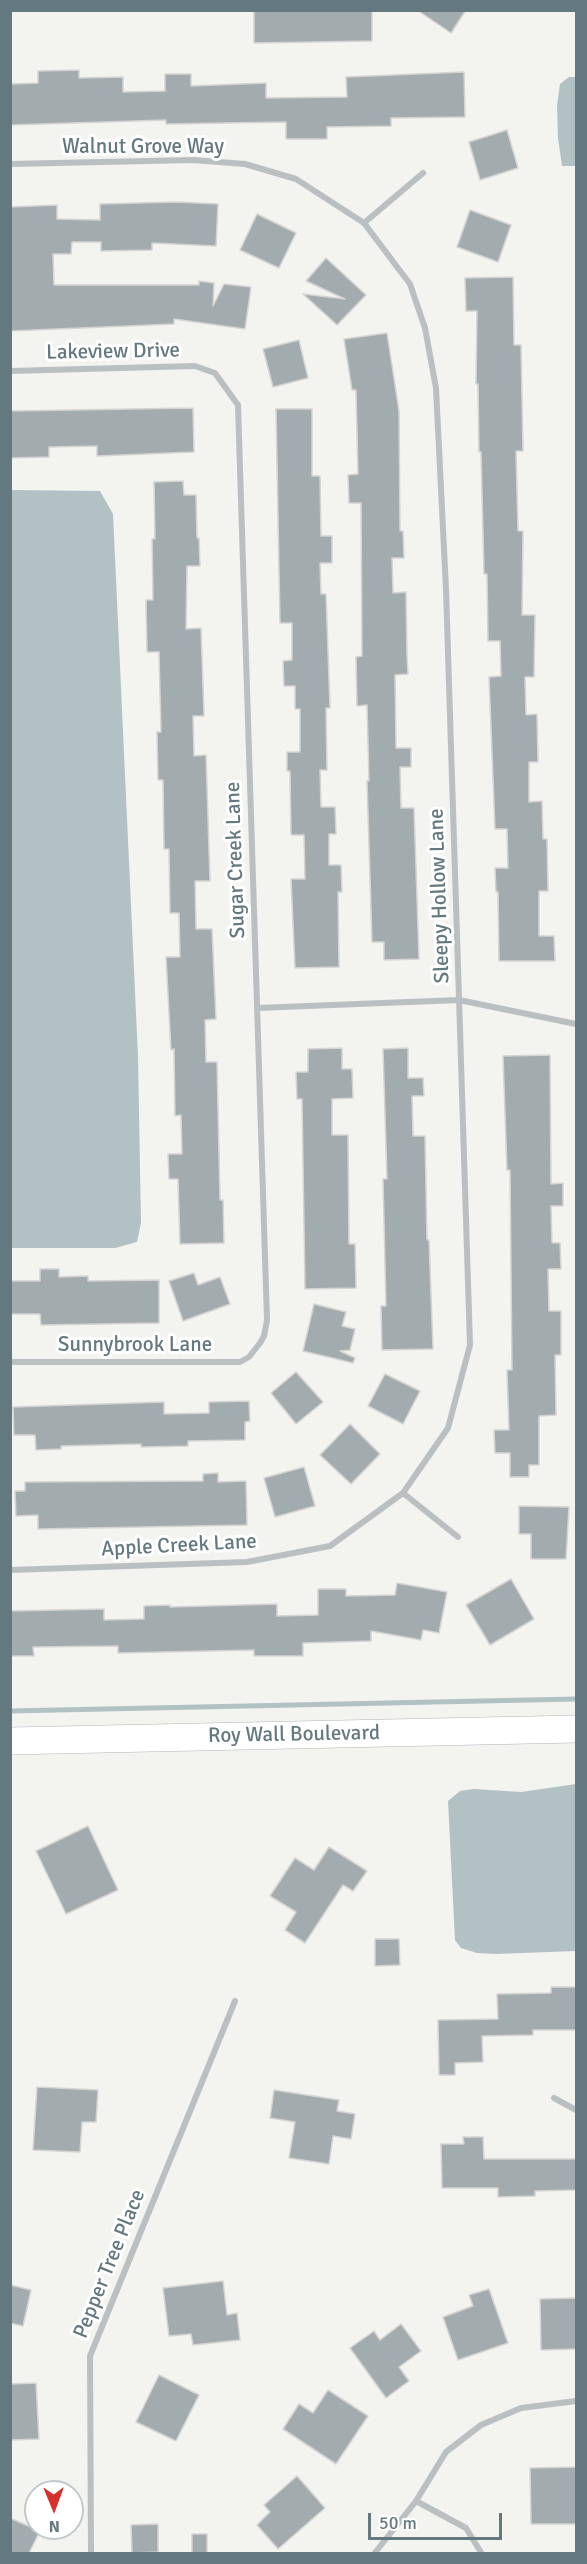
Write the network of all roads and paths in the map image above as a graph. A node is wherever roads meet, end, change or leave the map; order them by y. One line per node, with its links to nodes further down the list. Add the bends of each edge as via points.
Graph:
1 (10, 164): 3 (street, Walnut Grove Way, via 193,160 245,164 296,179)
2 (423, 173): 3 (street)
3 (364, 223): 4 (street, Walnut Grove Way)
4 (410, 284): 7 (street, Sleepy Hollow Lane, via 425,328 436,388)
5 (10, 370): 6 (street, Lakeview Drive, via 195,366)
6 (215, 373): 8 (street, Sugar Creek Lane, via 238,405)
7 (459, 1000): 8 (street); 9 (street); 12 (street, Sleepy Hollow Lane, via 470,1345 448,1428)
8 (257, 1008): 10 (street, Sugar Creek Lane, via 267,1320 264,1336)
9 (576, 1024)
10 (255, 1350): 11 (street, Sunnybrook Lane, via 240,1362)
11 (10, 1362)
12 (403, 1493): 13 (street); 14 (street, Apple Creek Lane, via 330,1546 320,1548 247,1562)
13 (458, 1537)
14 (10, 1570)
15 (576, 1729): 16 (street, Roy Wall Boulevard)
16 (10, 1741)
17 (235, 2001): 22 (street, Pepper Tree Place, via 90,2356)
18 (554, 2098): 19 (street)
19 (576, 2110)
20 (576, 2401): 21 (street, via 521,2408 481,2425 446,2452)
21 (416, 2501): 23 (street); 24 (street, via 466,2528)
22 (91, 2553)
23 (374, 2553)
24 (482, 2553)

